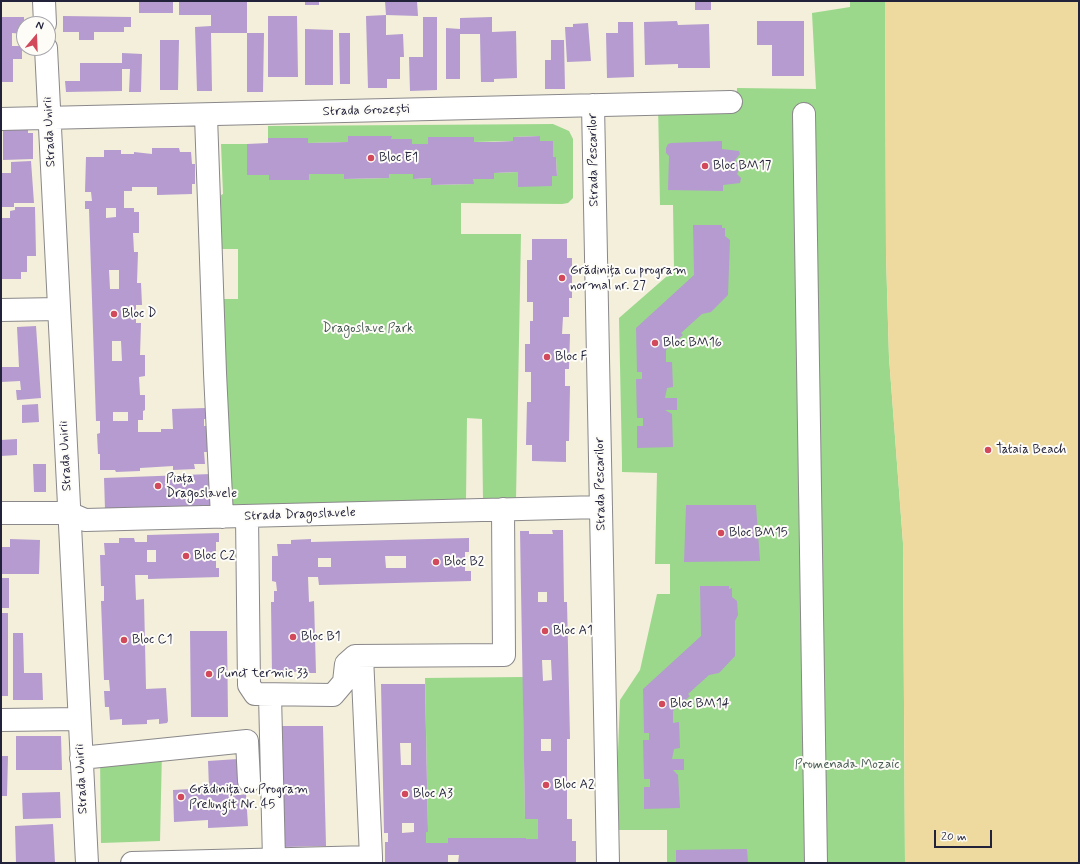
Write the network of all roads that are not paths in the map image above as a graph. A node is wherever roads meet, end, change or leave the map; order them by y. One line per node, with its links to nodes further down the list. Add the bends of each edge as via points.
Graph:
1 (44, 1): 2 (street)
2 (45, 16)
3 (46, 56): 9 (street, Strada Unirii)
4 (731, 102): 5 (street, Strada Grozești)
5 (593, 105): 7 (street, Strada Grozești); 12 (street, Strada Pescarilor)
6 (804, 114): 29 (street)
7 (206, 116): 9 (street, Strada Grozești); 17 (street, via 214,373)
8 (1, 119): 9 (street, Strada Grozești)
9 (49, 119): 10 (street, Strada Unirii)
10 (59, 309): 11 (street); 15 (street, Strada Unirii)
11 (1, 310)
12 (601, 507): 13 (street, Strada Dragoslavele); 28 (street, Strada Pescarilor)
13 (503, 509): 16 (street, Strada Dragoslavele); 18 (street, via 504,655)
14 (1, 513): 15 (street, Strada Dragoslavele)
15 (69, 513): 17 (street, Strada Dragoslavele, via 85,520); 20 (street, Strada Unirii)
16 (247, 516): 17 (street, Strada Dragoslavele); 19 (street, via 250,686 256,694)
17 (222, 517)
18 (362, 656): 19 (street, via 355,656 346,664 344,682 333,695); 25 (street)
19 (270, 695): 24 (street)
20 (79, 719): 21 (street); 22 (street, Strada Unirii)
21 (1, 720)
22 (81, 758): 23 (street, via 247,741); 26 (street, Strada Unirii)
23 (249, 781)
24 (274, 860): 25 (street); 27 (street)
25 (371, 860)
26 (86, 863)
27 (132, 863)
28 (608, 863)
29 (816, 863)

